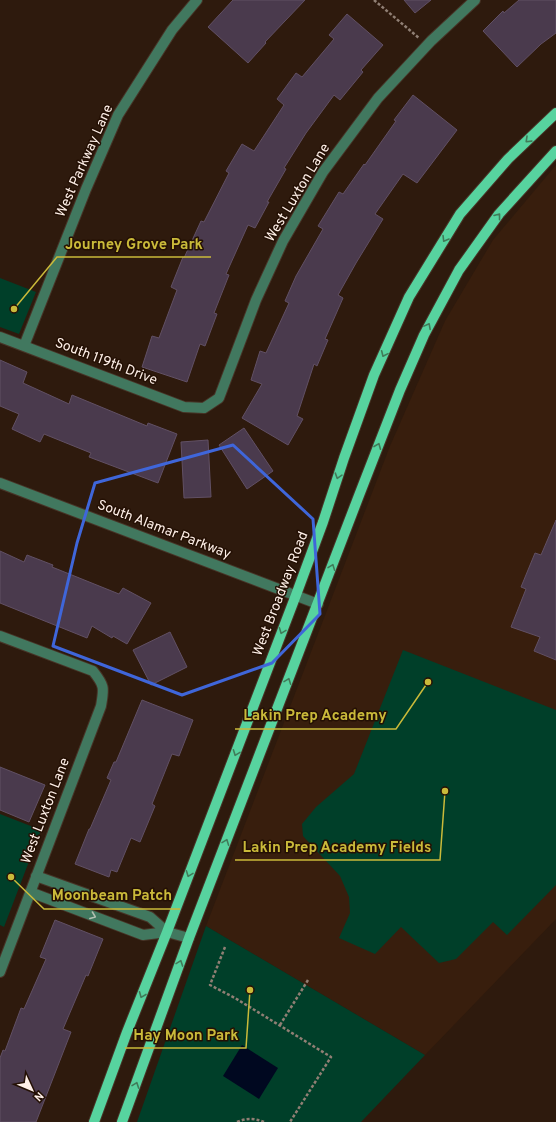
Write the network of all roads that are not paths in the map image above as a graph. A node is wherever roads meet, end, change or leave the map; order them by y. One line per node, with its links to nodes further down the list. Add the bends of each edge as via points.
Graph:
1 (197, 0): 6 (street, West Parkway Lane, via 172,30 118,115)
2 (475, 0): 7 (street, West Luxton Lane, via 427,45 378,98 323,172 283,241 256,300 219,398)
3 (556, 113): 9 (main road, West Broadway Road, one-way to 9, via 508,160 460,214 410,297 374,375)
4 (556, 151): 10 (main road, one-way to 4, via 424,334 459,270 499,214)
5 (0, 337): 6 (street, South 119th Drive)
6 (24, 346): 7 (street, South 119th Drive, via 184,407)
7 (204, 408)
8 (0, 483): 9 (street, South Alamar Parkway)
9 (296, 595): 10 (street, South Alamar Parkway); 14 (main road, West Broadway Road, one-way to 14)
10 (318, 604): 15 (main road, one-way to 10)
11 (0, 636): 12 (street, West Luxton Lane, via 93,671 104,690 101,706)
12 (36, 876): 13 (street, West Luxton Lane); 14 (street, via 150,918)
13 (30, 892): 14 (street, one-way to 14, via 143,935); 16 (street, West Luxton Lane)
14 (167, 932): 15 (street); 17 (main road, West Broadway Road, one-way to 17)
15 (189, 938): 18 (main road, one-way to 15)
16 (0, 972)
17 (94, 1122)
18 (122, 1122)

